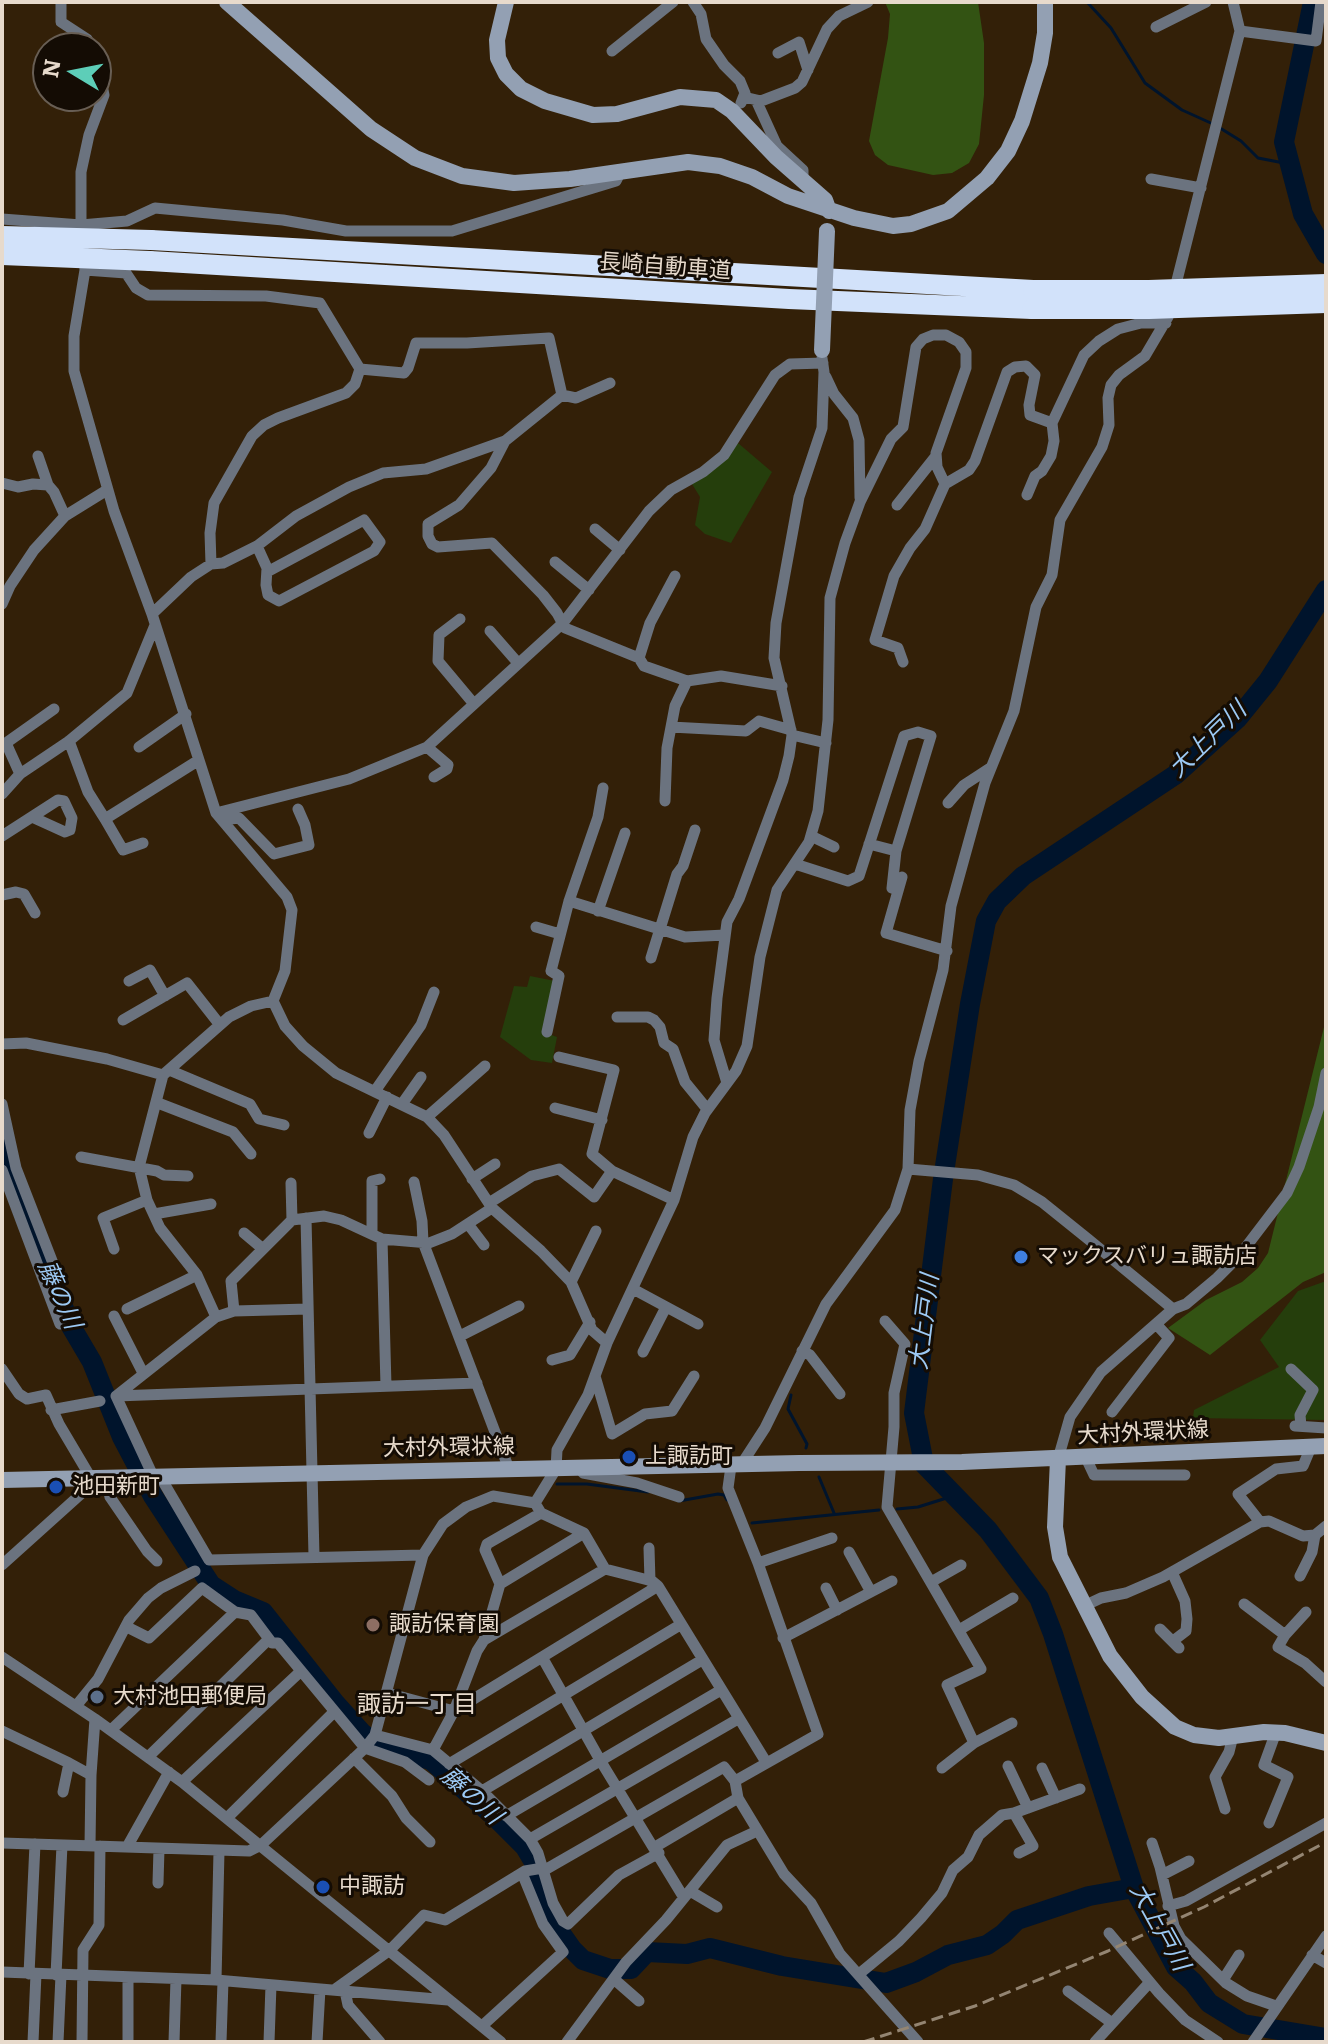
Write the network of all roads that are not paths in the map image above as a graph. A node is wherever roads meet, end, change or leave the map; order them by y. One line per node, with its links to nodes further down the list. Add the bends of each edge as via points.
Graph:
1 (61, 2): 14 (street, via 61,22)
2 (227, 2): 21 (street, via 360,119 415,158 462,176 514,183)
3 (506, 2): 19 (street, via 498,58 521,89 545,101 605,114 698,97 716,100)
4 (673, 2): 15 (street)
5 (693, 2): 18 (street, via 706,39)
6 (868, 2): 17 (street, via 839,16 827,29)
7 (1045, 2): 25 (street, via 1045,33 1033,90 1008,151 987,178 948,211 911,224 893,226)
8 (1206, 2): 11 (street)
9 (1233, 2): 13 (street)
10 (1321, 2): 13 (street, via 1316,41)
11 (1188, 6): 12 (street)
12 (1156, 27)
13 (1240, 31): 24 (street)
14 (76, 32)
15 (612, 51)
16 (778, 53): 17 (street, via 799,42)
17 (808, 70): 18 (street, via 795,88 761,101)
18 (750, 98): 19 (street); 23 (street, via 777,146 803,170)
19 (732, 111): 23 (street)
20 (98, 112): 27 (street, via 81,172)
21 (621, 171): 25 (street, via 688,162 720,166); 27 (street, via 616,181 452,231 346,231 155,208 127,221)
22 (1151, 179): 24 (street)
23 (803, 180): 25 (street)
24 (1201, 188): 35 (street)
25 (829, 210): 36 (street, bridge)
26 (2, 219): 27 (street)
27 (81, 225): 31 (street)
28 (2, 236): 29 (highway, 長崎自動車道, bridge)
29 (150, 251): 30 (highway, 長崎自動車道, bridge); 33 (highway, 長崎自動車道)
30 (2, 255)
31 (85, 270): 37 (street, via 126,273 148,295 266,296 320,303); 47 (street, via 74,371)
32 (1326, 284): 33 (highway, 長崎自動車道, bridge)
33 (1032, 300): 34 (highway, 長崎自動車道, bridge, via 1149,309)
34 (1326, 303)
35 (1166, 323): 40 (street, via 1118,329 1099,341 1084,355); 80 (street, via 1145,356 1111,385 1109,425 1060,520 1052,575 1036,607 1014,711)
36 (823, 362): 49 (street, via 859,440); 54 (street, via 790,364 775,375 724,455 671,490); 69 (street, via 822,428 799,497 776,623 774,658)
37 (360, 369): 39 (street, via 404,373 416,343 549,338); 56 (street, via 346,393 278,418 252,436 214,503)
38 (610, 383): 39 (street, via 576,398)
39 (562, 395): 41 (street)
40 (1052, 423): 45 (street, via 1030,415 1035,375 1026,366 1015,367 1007,372 975,461); 48 (street, via 1051,456)
41 (505, 441): 53 (street, via 426,469 383,473 349,487 296,516); 63 (street, via 491,468 459,505 428,524 428,536 438,547 492,543)
42 (38, 456): 46 (street)
43 (936, 456): 45 (street); 49 (street, via 966,368 966,352 946,335 923,339 916,347 903,427 891,439); 50 (street)
44 (2, 483): 46 (street)
45 (945, 484): 66 (street, via 925,529 894,576 875,640 898,648)
46 (48, 485): 51 (street)
47 (107, 490): 51 (street); 61 (street)
48 (1027, 495)
49 (860, 502): 76 (street, via 830,598)
50 (897, 505)
51 (65, 516): 60 (street, via 34,550)
52 (595, 529): 54 (street)
53 (257, 546): 56 (street); 57 (street)
54 (620, 550): 59 (street)
55 (555, 562): 59 (street)
56 (211, 564): 61 (street, via 191,577)
57 (267, 572): 57 (street, via 268,595 279,601 374,551 380,542 364,520)
58 (675, 576): 65 (street)
59 (589, 590): 63 (street)
60 (2, 604)
61 (154, 619): 72 (street); 75 (street, via 127,693)
62 (460, 619): 70 (street, via 439,635 438,661)
63 (563, 623): 65 (street); 67 (street)
64 (490, 631): 67 (street)
65 (639, 658): 68 (street, via 644,666)
66 (903, 662)
67 (518, 663): 70 (street)
68 (687, 681): 69 (street, via 721,676); 73 (street)
69 (782, 686): 74 (street)
70 (474, 704): 78 (street)
71 (54, 709): 81 (street, via 6,743)
72 (186, 714): 77 (street); 79 (street)
73 (671, 727): 74 (street, via 746,731 759,721); 85 (street)
74 (792, 733): 76 (street); 110 (street, via 783,780)
75 (69, 741): 81 (street); 90 (street, via 88,792)
76 (826, 743): 94 (street)
77 (139, 747)
78 (427, 747): 82 (street, via 448,765); 89 (street, via 349,779)
79 (199, 760): 89 (street); 90 (street)
80 (991, 768): 86 (street); 111 (street, via 951,906)
81 (20, 774): 84 (street)
82 (434, 777)
83 (603, 788): 103 (street)
84 (2, 794)
85 (665, 801)
86 (948, 803)
87 (298, 809): 89 (street, via 309,845 274,854 239,818)
88 (32, 817): 93 (street)
89 (219, 817): 116 (street, via 287,897 292,910 285,971)
90 (105, 819): 95 (street, via 123,850)
91 (695, 830): 108 (street)
92 (625, 833): 105 (street)
93 (2, 836)
94 (811, 836): 97 (street); 99 (street)
95 (143, 843)
96 (869, 844): 98 (street); 98 (street, via 904,736 918,732 931,736); 99 (street, via 859,876 848,881)
97 (834, 847)
98 (896, 851): 101 (street, via 892,888)
99 (795, 864): 127 (street, via 777,890 760,957 747,1046)
100 (902, 877): 101 (street)
101 (897, 894): 104 (street); 111 (street, via 886,933)
102 (2, 895): 106 (street, via 24,894)
103 (569, 901): 105 (street); 109 (street)
104 (909, 902)
105 (598, 911): 108 (street)
106 (35, 913)
107 (536, 927): 109 (street)
108 (658, 929): 110 (street, via 685,937); 112 (street)
109 (560, 934): 120 (street, via 551,971 559,976)
110 (725, 935): 127 (street, via 714,1040)
111 (947, 951): 143 (street, via 910,1110)
112 (651, 958)
113 (129, 981): 115 (street, via 150,970)
114 (434, 992): 128 (street, via 421,1025)
115 (165, 996): 118 (street); 119 (street, via 187,983)
116 (273, 1001): 119 (street, via 251,1006); 128 (street, via 303,1046 336,1073)
117 (617, 1017): 134 (street, via 654,1020 664,1043 673,1049 685,1082)
118 (123, 1020)
119 (220, 1025): 124 (street)
120 (547, 1032)
121 (2, 1044): 124 (street, via 26,1043)
122 (559, 1057): 136 (street, via 614,1070)
123 (485, 1066): 135 (street)
124 (166, 1073): 130 (street); 137 (street, via 250,1104 259,1119)
125 (1326, 1073): 174 (street, via 1287,1193 1239,1256 1186,1304)
126 (421, 1077): 132 (street)
127 (727, 1083): 134 (street)
128 (375, 1091): 129 (street)
129 (387, 1097): 132 (street); 138 (street)
130 (158, 1103): 139 (street, via 233,1132); 142 (street)
131 (2, 1104): 166 (street, via 16,1168)
132 (402, 1104): 135 (street)
133 (555, 1108): 136 (street)
134 (707, 1109): 152 (street)
135 (427, 1117): 148 (street)
136 (602, 1120): 145 (street, via 592,1154)
137 (284, 1125)
138 (369, 1133)
139 (251, 1154)
140 (81, 1157): 142 (street)
141 (495, 1164): 148 (street)
142 (139, 1167): 146 (street); 151 (street)
143 (908, 1169): 174 (street, via 978,1175 1014,1185); 185 (street, via 895,1210 826,1304)
144 (2, 1170): 180 (street)
145 (612, 1171): 152 (street); 154 (street, via 594,1197 559,1169 532,1176)
146 (188, 1176)
147 (380, 1179): 161 (street, via 372,1181)
148 (472, 1179): 154 (street)
149 (414, 1182): 162 (street)
150 (291, 1183): 157 (street)
151 (147, 1200): 155 (street); 164 (street, via 103,1218)
152 (674, 1200): 169 (street)
153 (211, 1204): 155 (street)
154 (490, 1206): 158 (street); 168 (street)
155 (154, 1214): 167 (street)
156 (306, 1218): 157 (street); 161 (street, via 341,1220); 173 (street)
157 (292, 1220): 165 (street)
158 (468, 1224): 162 (street); 163 (street)
159 (596, 1231): 168 (street)
160 (244, 1233): 165 (street)
161 (377, 1237): 162 (street); 194 (street)
162 (423, 1242): 183 (street)
163 (484, 1245)
164 (114, 1249)
165 (263, 1249): 175 (street, via 231,1281)
166 (56, 1271)
167 (197, 1275): 172 (street); 177 (street)
168 (571, 1282): 179 (street)
169 (633, 1289): 171 (street); 184 (street)
170 (519, 1306): 183 (street)
171 (666, 1307): 181 (street); 186 (street, via 661,1328)
172 (127, 1309)
173 (308, 1309): 175 (street); 195 (street)
174 (1173, 1309): 182 (street)
175 (234, 1311): 177 (street)
176 (114, 1316): 190 (street)
177 (216, 1317): 190 (street)
178 (885, 1321): 205 (street, via 905,1344 894,1393)
179 (590, 1322): 184 (street); 187 (street, via 570,1355)
180 (60, 1324)
181 (698, 1324)
182 (1156, 1324): 200 (street, via 1169,1338 1136,1370); 204 (street, via 1084,1393 1070,1417)
183 (460, 1336): 193 (street)
184 (607, 1343): 191 (street)
185 (802, 1351): 196 (street); 206 (street, via 765,1428)
186 (643, 1352)
187 (552, 1360)
188 (2, 1369): 199 (street, via 27,1399 46,1395)
189 (1291, 1369): 201 (street, via 1313,1390 1298,1426)
190 (143, 1373): 197 (street)
191 (595, 1376): 192 (street, via 612,1434 645,1414 672,1411); 208 (street, via 557,1450)
192 (694, 1376)
193 (477, 1383): 194 (street); 207 (street)
194 (386, 1386): 195 (street)
195 (310, 1388): 197 (street); 209 (street)
196 (840, 1394)
197 (116, 1396): 212 (street)
198 (100, 1401): 199 (street)
199 (51, 1410): 211 (street)
200 (1112, 1412)
201 (1326, 1428)
202 (1319, 1447): 203 (street, 大村外環状線); 216 (street, via 1303,1466 1276,1469 1238,1494)
203 (1086, 1458): 204 (street, 大村外環状線); 210 (street, via 1094,1475)
204 (1058, 1459): 205 (street, 大村外環状線); 241 (street, via 1055,1527 1060,1557)
205 (893, 1462): 206 (street, 大村外環状線); 234 (street, via 887,1507)
206 (736, 1466): 208 (street, 大村外環状線); 226 (street, via 728,1488)
207 (509, 1469): 208 (street, 大村外環状線); 209 (street, 大村外環状線)
208 (556, 1469): 214 (street, via 637,1483); 215 (street)
209 (311, 1472): 212 (street, 大村外環状線); 224 (street)
210 (1185, 1475)
211 (105, 1478): 212 (street, 大村外環状線); 213 (street, 大村外環状線); 225 (street, via 140,1551); 227 (street)
212 (156, 1478): 224 (street, via 209,1560)
213 (2, 1480)
214 (679, 1497)
215 (538, 1508): 218 (street); 223 (street, via 493,1496 466,1507 443,1524); 235 (street, via 487,1544)
216 (1260, 1522): 219 (street); 231 (street)
217 (1326, 1526): 219 (street)
218 (584, 1533): 229 (street); 235 (street)
219 (1315, 1535): 232 (street)
220 (832, 1538): 226 (street)
221 (649, 1548): 236 (street)
222 (849, 1552): 238 (street)
223 (423, 1555): 224 (street); 259 (street)
224 (314, 1556)
225 (157, 1561)
226 (758, 1563): 250 (street)
227 (2, 1565)
228 (961, 1565): 234 (street)
229 (605, 1569): 236 (street); 252 (street)
230 (195, 1571): 246 (street, via 148,1598)
231 (1172, 1572): 241 (street); 247 (street, via 1185,1601 1186,1631 1176,1644)
232 (1300, 1576)
233 (892, 1581): 238 (street)
234 (931, 1582): 248 (street)
235 (500, 1584): 252 (street)
236 (654, 1584): 245 (street); 254 (street)
237 (826, 1588): 242 (street)
238 (871, 1592): 242 (street)
239 (1013, 1598): 248 (street)
240 (1244, 1604): 249 (street)
241 (1084, 1606): 272 (street, via 1110,1656 1158,1713 1194,1735)
242 (837, 1610): 250 (street)
243 (235, 1612): 246 (street, via 202,1588 149,1638); 251 (street, via 251,1615); 267 (street)
244 (1306, 1612): 249 (street)
245 (680, 1625): 255 (street); 260 (street)
246 (127, 1627): 261 (street)
247 (1160, 1629)
248 (959, 1630): 273 (street, via 981,1669 947,1685)
249 (1285, 1635): 257 (street, via 1278,1647)
250 (783, 1638): 280 (street, via 818,1734)
251 (269, 1639): 256 (street); 277 (street)
252 (484, 1640): 262 (street)
253 (2, 1657): 261 (street)
254 (542, 1657): 260 (street); 262 (street)
255 (702, 1660): 258 (street); 269 (street)
256 (301, 1671): 263 (street); 290 (street)
257 (1326, 1682)
258 (721, 1690): 265 (street); 279 (street)
259 (387, 1693): 262 (street); 271 (street)
260 (563, 1694): 269 (street); 282 (street)
261 (76, 1706): 264 (street)
262 (454, 1711): 276 (street)
263 (333, 1713): 275 (street); 302 (street)
264 (95, 1719): 267 (street); 287 (street)
265 (738, 1719): 280 (street); 291 (street)
266 (1012, 1723): 273 (street)
267 (111, 1730): 277 (street)
268 (2, 1731): 281 (street)
269 (583, 1731): 279 (street); 293 (street)
270 (1276, 1732): 272 (street); 274 (street); 303 (street, via 1264,1765 1288,1777)
271 (375, 1735): 275 (street); 276 (street)
272 (1233, 1736): 298 (street, via 1215,1777)
273 (974, 1743): 284 (street)
274 (1326, 1743)
275 (365, 1748): 278 (street); 288 (street, via 405,1762)
276 (433, 1750): 282 (street)
277 (148, 1757): 286 (street)
278 (354, 1758): 307 (street); 312 (street)
279 (600, 1760): 291 (street); 300 (street)
280 (766, 1762): 289 (street)
281 (69, 1763): 287 (street); 294 (street)
282 (449, 1764): 293 (street)
283 (1008, 1766): 297 (street)
284 (942, 1768)
285 (1042, 1768): 296 (street)
286 (169, 1772): 290 (street); 314 (street)
287 (91, 1775): 313 (street)
288 (429, 1780)
289 (735, 1781): 295 (street); 301 (street, via 724,1767)
290 (182, 1782): 302 (street)
291 (618, 1789): 301 (street); 306 (street)
292 (1080, 1789): 296 (street)
293 (482, 1791): 300 (street)
294 (63, 1792)
295 (738, 1798): 305 (street); 316 (street)
296 (1056, 1798): 297 (street)
297 (1028, 1808): 299 (street)
298 (1225, 1809)
299 (1014, 1813): 318 (street, via 1033,1846); 339 (street, via 1002,1815 979,1835 942,1893)
300 (506, 1816): 306 (street)
301 (635, 1816): 316 (street); 320 (street)
302 (227, 1818): 312 (street)
303 (1269, 1823)
304 (1326, 1823): 325 (street)
305 (757, 1831): 324 (street, via 727,1845); 339 (street)
306 (530, 1839): 320 (street)
307 (430, 1842)
308 (2, 1843): 310 (street)
309 (1152, 1843): 322 (street)
310 (35, 1844): 311 (street); 334 (street)
311 (62, 1845): 313 (street); 335 (street)
312 (261, 1845): 317 (street, via 249,1851); 329 (street)
313 (95, 1846): 314 (street); 336 (street, via 99,1925 83,1950)
314 (127, 1847): 315 (street)
315 (159, 1849): 317 (street); 323 (street)
316 (657, 1850): 320 (street, via 619,1875 568,1924 553,1903); 324 (street)
317 (219, 1851): 342 (street)
318 (1019, 1853)
319 (1189, 1861): 322 (street)
320 (543, 1869): 321 (street)
321 (523, 1872): 329 (street, via 445,1920 424,1915); 352 (street, via 543,1924 563,1952)
322 (1162, 1875): 325 (street)
323 (158, 1883)
324 (687, 1894): 326 (street); 338 (street)
325 (1168, 1906): 341 (street, via 1181,1939)
326 (717, 1907)
327 (1109, 1933): 343 (street)
328 (1326, 1936): 331 (street)
329 (390, 1950): 346 (street); 348 (street)
330 (1239, 1955): 341 (street)
331 (1312, 1955): 332 (street); 350 (street)
332 (1326, 1963)
333 (2, 1972): 334 (street)
334 (33, 1974): 335 (street); 354 (street)
335 (58, 1975): 336 (street); 355 (street)
336 (84, 1976): 337 (street); 356 (street)
337 (128, 1977): 340 (street); 357 (street)
338 (616, 1978): 349 (street); 365 (street)
339 (862, 1978): 366 (street)
340 (176, 1979): 342 (street); 358 (street)
341 (1223, 1980): 350 (street)
342 (220, 1981): 344 (street); 359 (street)
343 (1150, 1982): 351 (street); 368 (street, via 1185,2020)
344 (271, 1985): 345 (street); 360 (street)
345 (320, 1989): 346 (street); 361 (street)
346 (339, 1991): 348 (street); 353 (street)
347 (1068, 1991): 351 (street)
348 (450, 2000): 352 (street)
349 (639, 2001)
350 (1274, 2009): 369 (street)
351 (1112, 2023): 367 (street)
352 (482, 2026): 364 (street)
353 (368, 2027): 362 (street); 363 (street)
354 (33, 2042)
355 (58, 2042)
356 (82, 2042)
357 (128, 2042)
358 (174, 2042)
359 (221, 2042)
360 (269, 2042)
361 (317, 2042)
362 (364, 2042)
363 (380, 2042)
364 (501, 2042)
365 (567, 2042)
366 (918, 2042)
367 (1095, 2042)
368 (1218, 2042)
369 (1253, 2042)

